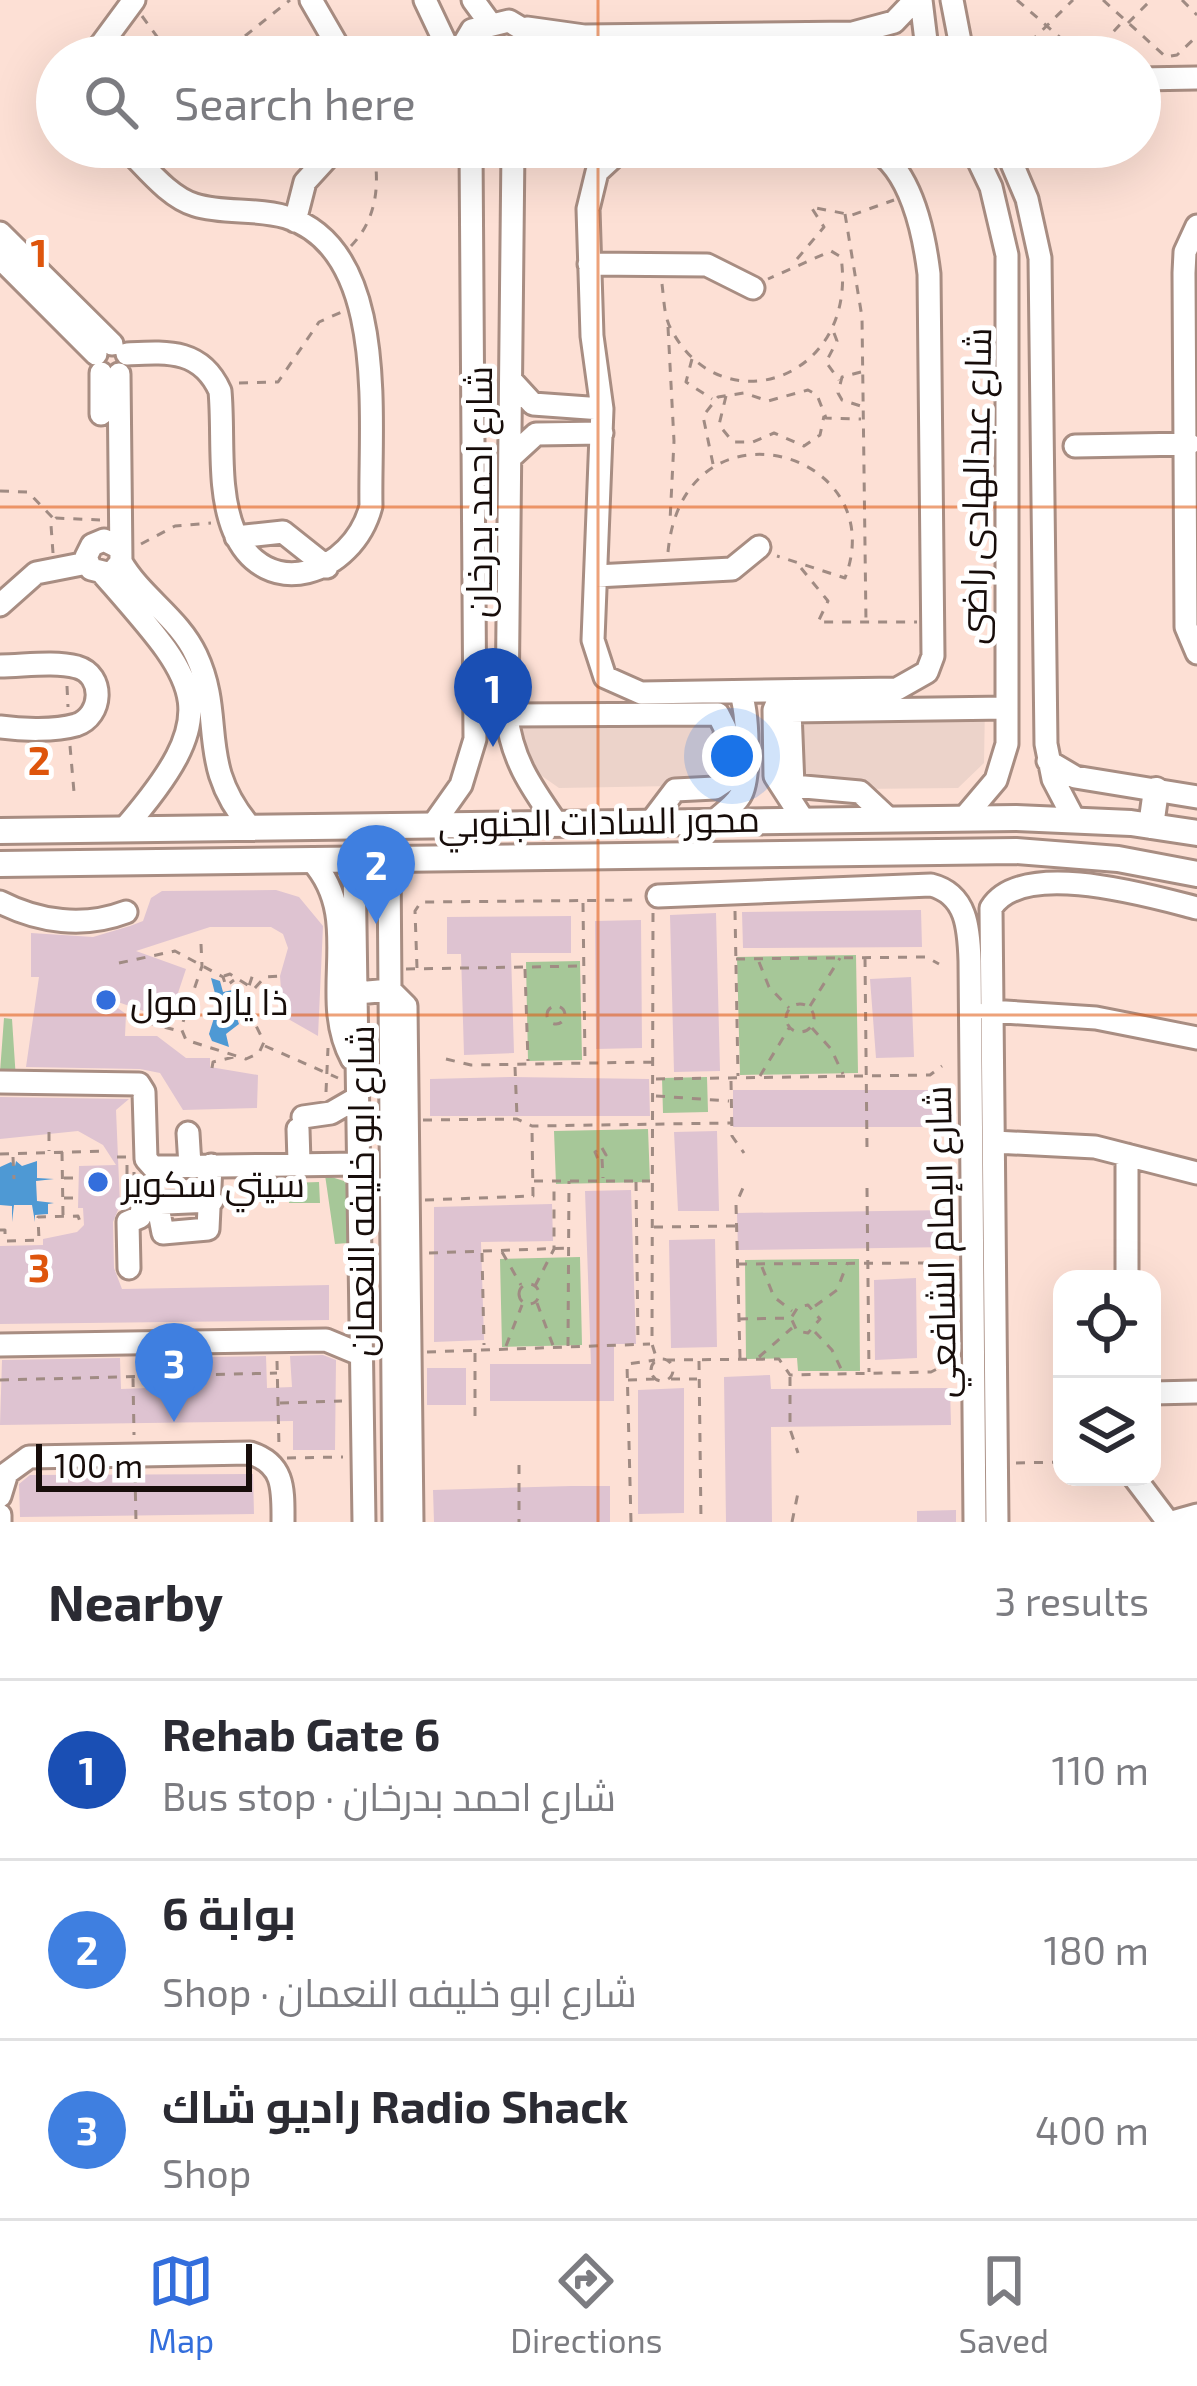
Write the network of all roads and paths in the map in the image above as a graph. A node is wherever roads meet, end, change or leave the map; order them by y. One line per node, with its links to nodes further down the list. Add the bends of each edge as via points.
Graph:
1 (290, 0): 26 (path)
2 (311, 0): 27 (street)
3 (425, 0): 28 (street)
4 (473, 0): 21 (street)
5 (918, 0): 23 (street, via 894,22 853,33 598,36); 31 (street)
6 (952, 0): 32 (street)
7 (1017, 0): 18 (path)
8 (1035, 0): 18 (path)
9 (1103, 0): 16 (path)
10 (1117, 0): 16 (path)
11 (1182, 0): 17 (path)
12 (1196, 0): 17 (path)
13 (1149, 1): 20 (path)
14 (134, 2): 24 (street); 25 (path)
15 (1068, 2): 22 (path)
16 (1110, 7): 20 (path)
17 (1190, 8): 19 (path)
18 (1027, 9): 22 (path)
19 (1197, 15)
20 (1126, 21): 35 (path); 36 (path)
21 (489, 22): 23 (street); 29 (street)
22 (1047, 27): 33 (path); 34 (path)
23 (526, 28): 30 (street)
24 (108, 36)
25 (157, 36)
26 (246, 36)
27 (332, 36)
28 (443, 36)
29 (468, 36)
30 (532, 36)
31 (924, 36)
32 (959, 36)
33 (1037, 36)
34 (1058, 36)
35 (1110, 36)
36 (1143, 36)
37 (1197, 36): 38 (path, via 1177,56)
38 (1161, 52)
39 (1197, 78): 40 (street)
40 (1161, 79)
41 (149, 168): 54 (street, via 190,204)
42 (296, 168): 51 (path)
43 (318, 168): 51 (street)
44 (376, 168): 58 (path, via 374,210)
45 (471, 168): 123 (street, شارع احمد بدرخان, via 475,739 461,785)
46 (513, 168): 69 (street, شارع احمد بدرخان)
47 (601, 168): 60 (street, via 590,190)
48 (895, 168): 52 (street)
49 (982, 168): 100 (street, شارع عبدالهادى راضى, via 1007,255)
50 (1014, 168): 101 (street, شارع عبدالهادى راضى, via 1040,259)
51 (305, 182): 54 (street)
52 (908, 195): 53 (path); 97 (street, via 929,274)
53 (845, 214): 59 (path, via 811,207 824,227); 68 (path)
54 (296, 221): 58 (street)
55 (1197, 226): 79 (street, via 1185,252)
56 (0, 233): 67 (street)
57 (0, 258): 67 (street)
58 (337, 260): 63 (street)
59 (793, 263): 62 (path); 65 (path, via 831,251 841,257 845,288)
60 (589, 264): 61 (street); 75 (street)
61 (659, 265): 62 (street, via 724,269); 64 (path)
62 (752, 288)
63 (363, 304): 71 (path, via 319,322 278,382); 92 (street, via 371,506 350,553)
64 (668, 326): 66 (path); 85 (path)
65 (833, 332): 66 (path, via 801,367 772,379 741,380); 70 (path, via 826,362)
66 (693, 357): 73 (path, via 686,382)
67 (111, 360): 71 (street, via 185,355); 90 (street)
68 (863, 372): 70 (path); 74 (path)
69 (511, 380): 75 (street, via 533,404); 81 (street, شارع احمد بدرخان)
70 (840, 381): 74 (path, via 842,400)
71 (216, 382): 86 (street)
72 (727, 394): 73 (path); 76 (path, via 768,401 808,390); 76 (path, via 719,425 733,442 774,433 803,446 820,435)
73 (712, 399): 82 (path, via 703,416)
74 (864, 407): 77 (path)
75 (602, 410): 78 (street)
76 (824, 416): 77 (path)
77 (864, 419): 88 (path)
78 (602, 433): 81 (street, via 536,434); 95 (street)
79 (1189, 444): 80 (street); 99 (street, via 1186,627)
80 (1075, 446)
81 (512, 456): 107 (street, شارع احمد بدرخان)
82 (714, 466): 85 (path, via 681,497); 87 (path, via 753,452 809,466 846,509)
83 (0, 491): 84 (path, via 28,492)
84 (54, 520): 90 (path); 91 (path)
85 (670, 524): 94 (path)
86 (233, 529): 90 (path, via 175,526); 92 (street, via 283,532); 92 (street, via 253,557 276,569)
87 (852, 542): 88 (path); 93 (path, via 842,580)
88 (866, 542): 98 (path)
89 (759, 547): 93 (path); 94 (street, via 732,569)
90 (107, 552): 91 (street); 105 (street)
91 (54, 566): 96 (street)
92 (328, 567)
93 (800, 567): 98 (path, via 828,601 818,622)
94 (666, 573): 95 (street)
95 (596, 576): 104 (street, via 593,640 605,677 641,693)
96 (0, 604)
97 (933, 621): 98 (path); 103 (street, via 933,656 914,684)
98 (866, 622)
99 (1197, 652)
100 (1006, 663): 101 (street); 106 (street, شارع عبدالهادى راضى)
101 (1046, 664): 111 (street, شارع عبدالهادى راضى)
102 (0, 666): 108 (street, via 75,667 92,677 98,694 78,724)
103 (778, 700): 104 (street); 113 (street)
104 (742, 701): 112 (street)
105 (198, 708): 109 (street); 110 (street)
106 (1007, 708): 116 (street, شارع عبدالهادى راضى, via 996,780); 118 (street, via 790,711 793,786 854,790)
107 (507, 715): 121 (street, via 718,714 727,780 675,790); 122 (street, شارع احمد بدرخان, via 520,770)
108 (0, 727)
109 (187, 743): 110 (street); 126 (street)
110 (210, 744): 125 (street, via 218,776)
111 (1048, 761): 114 (street, via 1076,777); 117 (street, شارع عبدالهادى راضى)
112 (746, 782): 113 (street); 120 (street)
113 (777, 782): 119 (street)
114 (1156, 790): 115 (street); 124 (main road)
115 (1197, 796)
116 (963, 819): 117 (main road, محور السادات الجنوبي); 118 (main road, محور السادات الجنوبي)
117 (1073, 819): 124 (main road, محور السادات الجنوبي)
118 (890, 820): 119 (main road, محور السادات الجنوبي)
119 (804, 821): 120 (main road, محور السادات الجنوبي)
120 (712, 822): 121 (main road, محور السادات الجنوبي)
121 (650, 823): 122 (main road, محور السادات الجنوبي)
122 (557, 824): 123 (main road, محور السادات الجنوبي)
123 (432, 826): 125 (main road, محور السادات الجنوبي)
124 (1151, 826): 128 (main road, محور السادات الجنوبي)
125 (251, 828): 126 (main road, محور السادات الجنوبي)
126 (123, 830): 127 (main road, محور السادات الجنوبي)
127 (0, 831)
128 (1197, 833)
129 (394, 859): 130 (main road, محور السادات الجنوبي); 133 (main road, محور السادات الجنوبي, via 1016,851); 156 (street, شارع ابو خليفه النعمان)
130 (350, 860): 131 (main road, محور السادات الجنوبي); 153 (street, شارع ابو خليفه النعمان, via 348,960)
131 (312, 861): 132 (main road, محور السادات الجنوبي); 187 (street, via 338,900 341,1030)
132 (11, 864): 134 (street)
133 (1197, 874)
134 (0, 884)
135 (734, 891): 136 (street); 144 (path); 146 (street, via 945,889 963,910)
136 (658, 896)
137 (583, 900): 150 (path); 152 (path, via 421,902); 173 (path, via 651,903)
138 (0, 902): 140 (street, via 58,921)
139 (1197, 908): 146 (street, via 1103,887 1012,888 991,908)
140 (126, 912)
141 (201, 944): 149 (path)
142 (840, 957): 143 (path); 145 (path); 159 (path)
143 (865, 957): 148 (path); 181 (path)
144 (736, 958): 145 (path); 184 (path)
145 (758, 958): 160 (path, via 769,987)
146 (979, 961): 161 (street, شارع الإمام الشافعي); 289 (street, شارع الإمام الشافعي)
147 (119, 963): 149 (path, via 167,951)
148 (939, 964)
149 (202, 966): 157 (path); 167 (path)
150 (584, 966): 151 (path); 162 (path)
151 (525, 967): 152 (path); 174 (path)
152 (417, 968): 156 (path)
153 (356, 969): 156 (street); 158 (street, شارع ابو خليفه النعمان)
154 (254, 970): 157 (path)
155 (280, 976): 157 (path)
156 (390, 979): 158 (street); 192 (street, via 406,1006); 296 (street, شارع ابو خليفه النعمان)
157 (248, 987): 170 (path, via 244,1011)
158 (357, 993): 187 (street, شارع ابو خليفه النعمان)
159 (809, 1007): 160 (path); 166 (path)
160 (790, 1009): 165 (path)
161 (989, 1011): 168 (street, via 1096,1018); 199 (street, شارع الإمام الشافعي)
162 (585, 1014): 163 (path); 175 (path)
163 (565, 1015)
164 (130, 1018): 167 (path)
165 (790, 1027): 166 (path); 182 (path)
166 (811, 1027): 180 (path)
167 (181, 1031): 171 (path, via 186,1040)
168 (1197, 1039)
169 (328, 1044): 179 (path)
170 (263, 1045): 171 (path, via 251,1059); 179 (path)
171 (236, 1056): 178 (path)
172 (446, 1059): 176 (path)
173 (654, 1062): 175 (path); 185 (path)
174 (528, 1064): 175 (path); 176 (path)
175 (585, 1064)
176 (515, 1065): 190 (path)
177 (942, 1066): 181 (path, via 930,1075)
178 (212, 1068)
179 (327, 1075): 187 (path); 191 (path)
180 (844, 1076): 181 (path); 182 (path)
181 (867, 1076): 200 (path)
182 (760, 1077): 184 (path)
183 (730, 1078): 184 (path); 185 (path); 189 (path)
184 (738, 1078)
185 (654, 1079): 188 (path)
186 (0, 1082): 198 (street, via 139,1084)
187 (358, 1083): 191 (street); 211 (street, شارع ابو خليفه النعمان)
188 (654, 1096): 189 (path); 194 (path)
189 (731, 1101): 193 (path)
190 (517, 1119): 192 (path); 195 (path)
191 (308, 1120): 210 (street)
192 (408, 1120): 227 (street)
193 (731, 1123): 194 (path); 205 (path)
194 (651, 1125): 195 (path); 221 (path)
195 (532, 1126): 218 (path)
196 (49, 1132): 204 (path)
197 (188, 1133): 212 (street)
198 (138, 1142): 202 (path); 212 (street, via 150,1166)
199 (994, 1142): 208 (street, via 1061,1142); 289 (street, شارع الإمام الشافعي)
200 (867, 1149)
201 (107, 1151): 203 (path)
202 (117, 1151)
203 (62, 1152): 204 (path); 214 (path)
204 (49, 1153): 207 (path)
205 (744, 1153)
206 (0, 1154): 207 (path)
207 (13, 1154): 216 (path)
208 (1127, 1155): 213 (street); 248 (street)
209 (602, 1159): 217 (path)
210 (299, 1162): 211 (street); 212 (street)
211 (358, 1164): 270 (street, شارع ابو خليفه النعمان)
212 (201, 1165): 228 (street)
213 (1197, 1173)
214 (62, 1178): 215 (path); 225 (path)
215 (79, 1178)
216 (14, 1179)
217 (603, 1180): 220 (path); 222 (path)
218 (534, 1181): 219 (path); 227 (path, via 533,1196)
219 (554, 1181): 220 (path); 238 (path)
220 (568, 1181): 237 (path)
221 (651, 1181): 222 (path); 231 (path)
222 (636, 1182): 230 (path)
223 (743, 1188): 233 (path)
224 (867, 1188): 245 (path)
225 (63, 1198): 226 (path); 232 (path)
226 (77, 1198)
227 (409, 1200): 241 (street)
228 (212, 1201): 229 (street); 229 (street, via 208,1229 166,1233)
229 (158, 1202): 246 (street, via 146,1202 128,1222)
230 (637, 1204): 231 (path); 252 (path)
231 (651, 1204): 235 (path)
232 (63, 1216): 234 (path, via 78,1216); 236 (path, via 38,1217 39,1240 5,1241)
233 (736, 1226): 235 (path); 242 (path)
234 (82, 1227)
235 (651, 1228): 253 (path)
236 (0, 1230)
237 (568, 1248): 238 (path); 264 (path)
238 (554, 1249): 239 (path); 250 (path)
239 (501, 1250): 240 (path); 249 (path)
240 (482, 1251): 241 (path); 265 (path)
241 (409, 1254): 268 (street)
242 (738, 1264): 243 (path); 258 (path)
243 (761, 1264): 244 (path); 256 (path, via 774,1298)
244 (848, 1264): 245 (path); 255 (path, via 837,1290)
245 (868, 1264): 247 (path); 277 (path)
246 (129, 1268)
247 (940, 1268)
248 (1127, 1270)
249 (522, 1286): 250 (path); 254 (path)
250 (535, 1286): 251 (path)
251 (536, 1301): 254 (path); 267 (path)
252 (638, 1302): 253 (path); 263 (path)
253 (652, 1302): 261 (path)
254 (523, 1303): 266 (path)
255 (814, 1307): 256 (path); 260 (path, via 820,1319)
256 (794, 1311): 257 (path)
257 (791, 1318): 258 (path); 259 (path)
258 (739, 1319): 271 (path)
259 (794, 1327): 260 (path); 272 (path)
260 (813, 1331): 278 (path)
261 (652, 1344): 263 (path); 273 (path)
262 (0, 1345): 270 (street, via 326,1340)
263 (638, 1345): 264 (path)
264 (568, 1346): 267 (path)
265 (484, 1347): 266 (path); 269 (path)
266 (506, 1348): 267 (path)
267 (554, 1348)
268 (411, 1352): 269 (path); 304 (street)
269 (475, 1352): 290 (path)
270 (362, 1355): 287 (street, شارع ابو خليفه النعمان)
271 (740, 1359): 272 (path); 275 (path)
272 (758, 1359): 279 (path, via 786,1362)
273 (657, 1360): 274 (path); 280 (path); 284 (path, via 629,1362)
274 (666, 1360): 275 (path); 281 (path)
275 (699, 1360): 282 (path)
276 (941, 1366): 277 (path)
277 (869, 1373): 278 (path)
278 (843, 1374): 279 (path)
279 (790, 1375): 291 (path)
280 (656, 1379): 281 (path); 284 (path)
281 (668, 1379): 282 (path)
282 (699, 1379): 307 (path)
283 (0, 1380): 288 (path, via 278,1373)
284 (628, 1380): 306 (path)
285 (1197, 1392): 286 (street)
286 (1161, 1393)
287 (362, 1401): 288 (path); 294 (street, شارع ابو خليفه النعمان)
288 (278, 1403): 294 (path, via 279,1458)
289 (985, 1422): 293 (street, شارع الإمام الشافعي); 309 (street, شارع الإمام الشافعي)
290 (475, 1425)
291 (798, 1453)
292 (1053, 1462): 293 (path)
293 (997, 1463): 310 (street, شارع الإمام الشافعي)
294 (363, 1465): 296 (street); 302 (street, شارع ابو خليفه النعمان)
295 (519, 1465): 305 (path)
296 (394, 1473): 303 (street, شارع ابو خليفه النعمان)
297 (1141, 1486): 311 (street)
298 (799, 1488): 308 (path)
299 (0, 1496): 301 (street, via 7,1473 28,1456 250,1453 281,1478)
300 (1197, 1515): 311 (street)
301 (283, 1522)
302 (364, 1522)
303 (394, 1522)
304 (412, 1522)
305 (519, 1522)
306 (631, 1522)
307 (701, 1522)
308 (792, 1522)
309 (975, 1522)
310 (998, 1522)
311 (1170, 1522)

